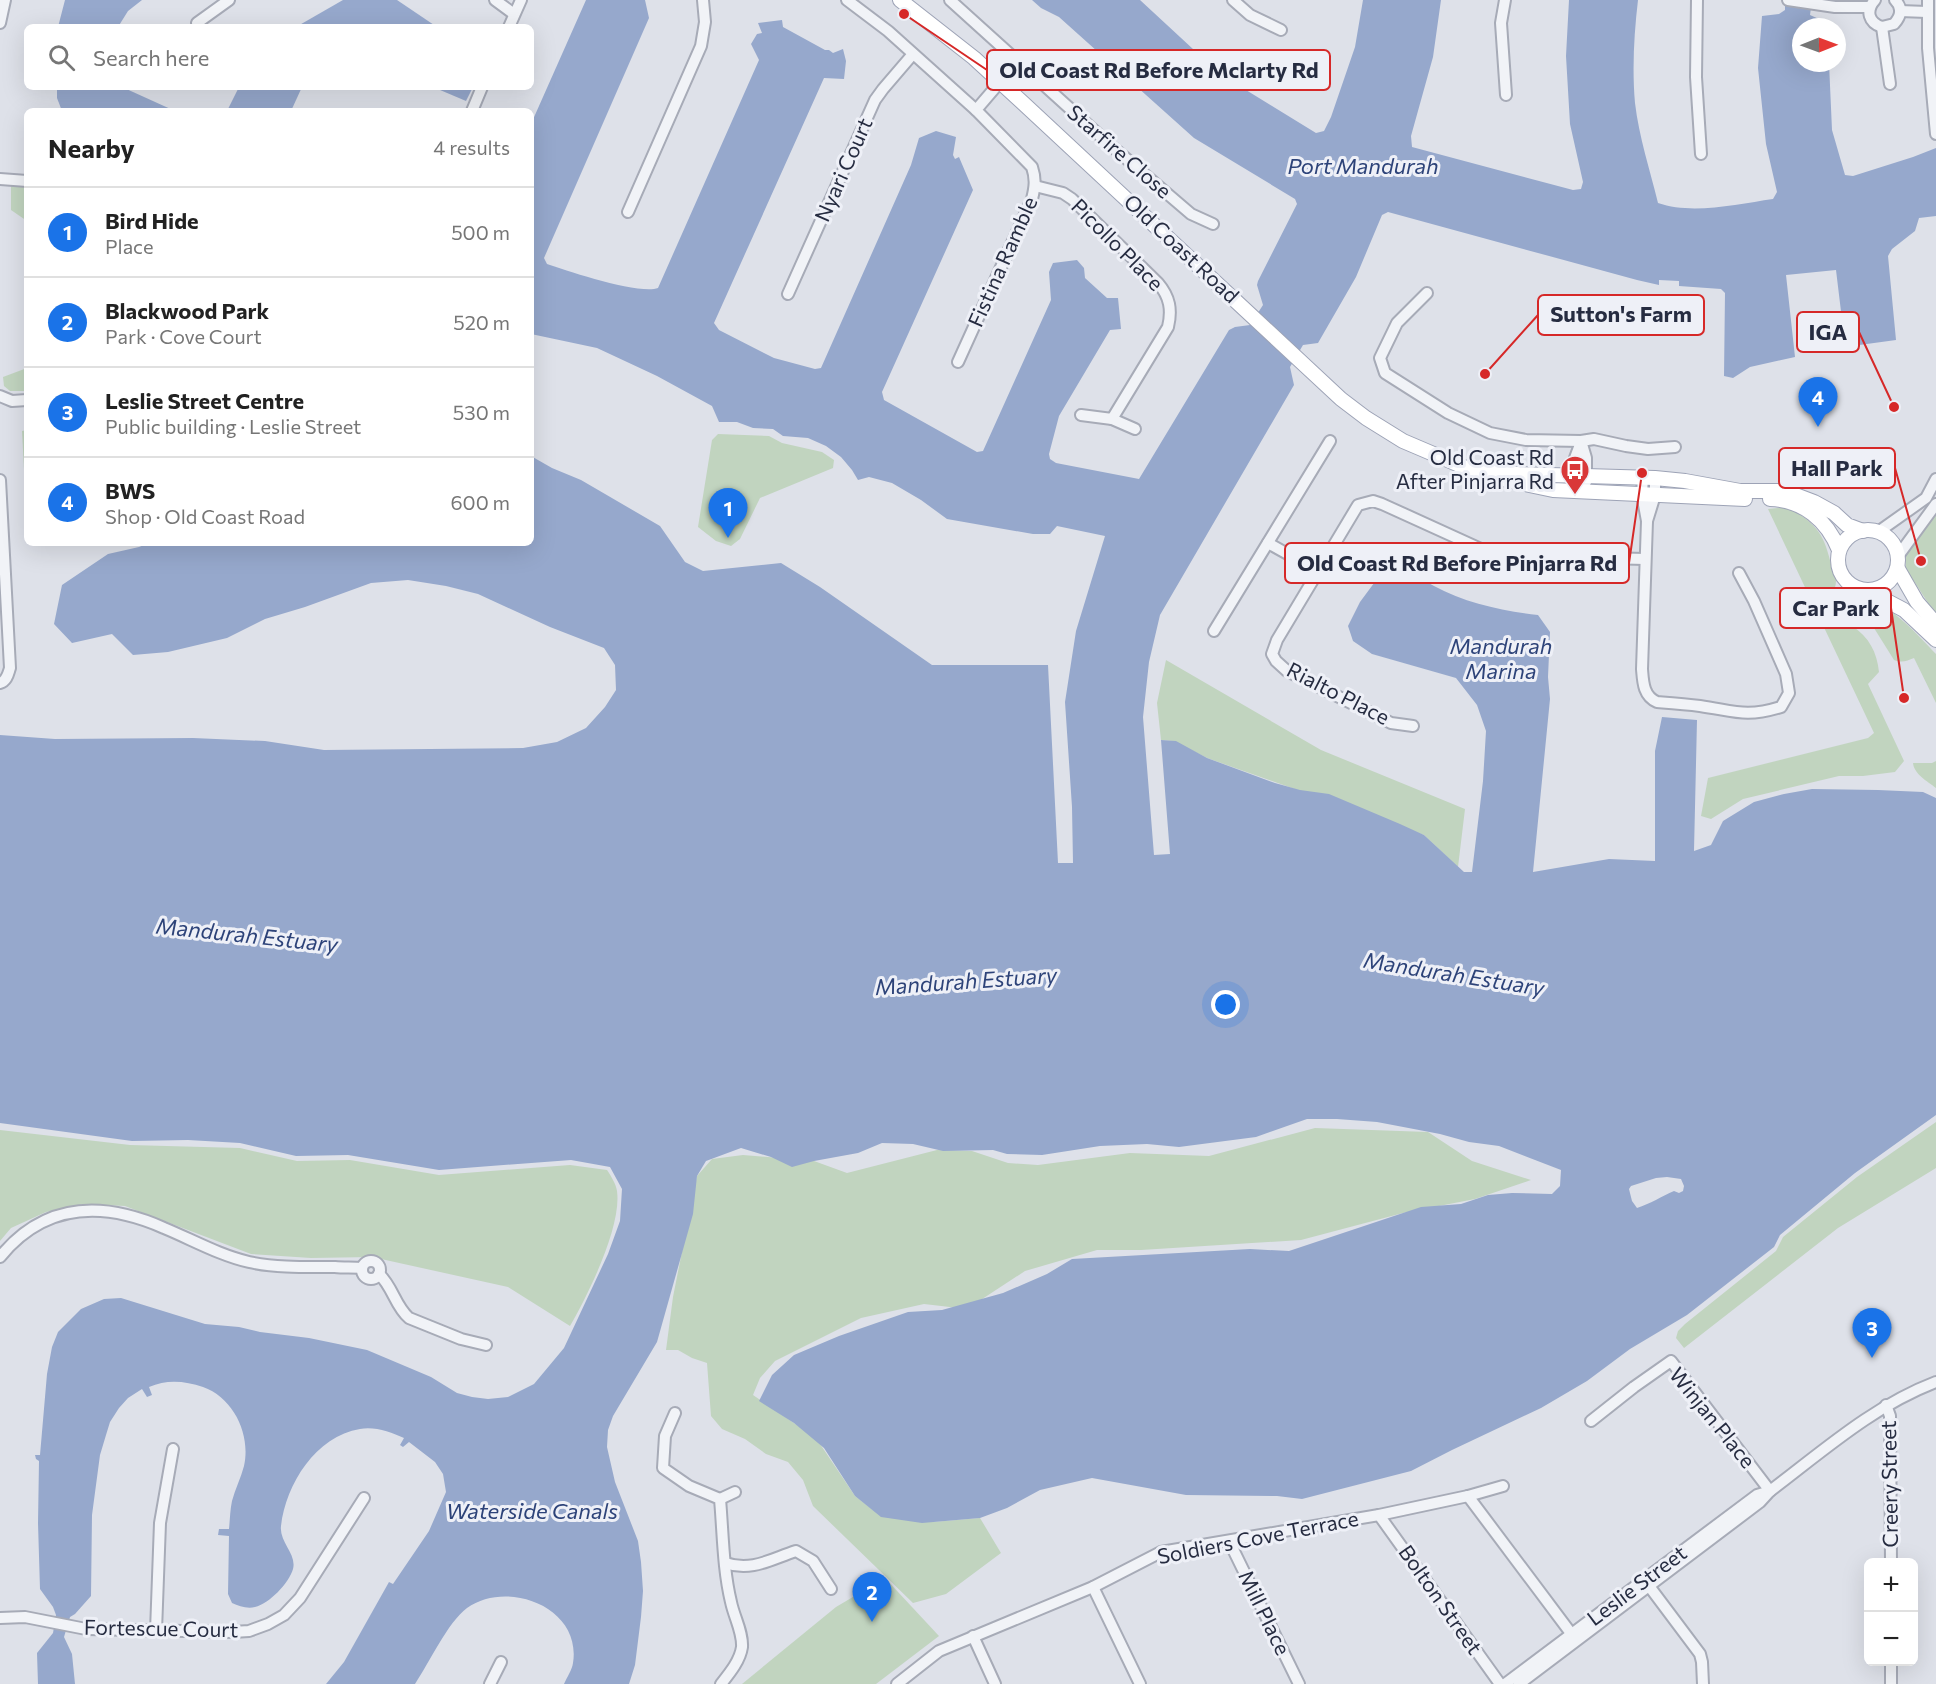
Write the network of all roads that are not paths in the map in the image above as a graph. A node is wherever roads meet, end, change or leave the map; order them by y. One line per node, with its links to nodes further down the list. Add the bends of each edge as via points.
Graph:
1 (5, 0): 19 (street)
2 (230, 0): 20 (street)
3 (495, 0): 18 (street)
4 (521, 0): 18 (street)
5 (703, 0): 36 (street, via 701,46)
6 (847, 0): 24 (street, Fistina Ramble)
7 (950, 0): 37 (street, Starfire Close, via 1124,157 1191,214)
8 (1233, 0): 23 (street, via 1250,15)
9 (1505, 0): 28 (street, via 1502,23)
10 (1697, 0): 32 (street)
11 (1788, 0): 15 (street, via 1835,7)
12 (1895, 0): 16 (street)
13 (1928, 0): 17 (street)
14 (908, 2): 25 (main road, Old Coast Road)
15 (1872, 4): 22 (street, via 1870,17)
16 (1900, 11): 17 (street); 22 (street, via 1894,24)
17 (1927, 12): 31 (street)
18 (514, 14): 21 (street)
19 (0, 23)
20 (197, 23)
21 (510, 24)
22 (1882, 27): 26 (street)
23 (1281, 30)
24 (913, 54): 30 (street, Fistina Ramble); 39 (street, Nyari Court, via 875,100)
25 (1000, 82): 30 (street); 49 (main road, Old Coast Road, via 1341,399 1403,441 1451,463)
26 (1890, 84)
27 (481, 90): 29 (street)
28 (1506, 95)
29 (473, 108)
30 (976, 110): 35 (street, Fistina Ramble, via 1032,166)
31 (1936, 134)
32 (1701, 154)
33 (0, 179): 34 (street)
34 (24, 181)
35 (1035, 186): 40 (street, Fistina Ramble); 44 (street, Picollo Place, via 1072,199 1158,283 1169,301 1168,327)
36 (628, 212)
37 (1213, 224)
38 (1427, 293): 47 (street, via 1397,323 1380,358 1386,373 1448,413 1490,433 1526,440)
39 (788, 294)
40 (958, 362)
41 (0, 396): 42 (street)
42 (24, 400)
43 (1081, 415): 44 (street)
44 (1112, 419): 45 (street)
45 (1135, 429)
46 (1330, 441): 59 (street)
47 (1581, 441): 48 (street, via 1605,440 1648,449); 50 (street, via 1575,458)
48 (1675, 447)
49 (1479, 470): 50 (main road, Old Coast Road); 54 (main road, Old Coast Road, via 1498,480)
50 (1581, 476): 51 (main road, Old Coast Road); 54 (street)
51 (1649, 478): 55 (street); 57 (main road, Old Coast Road, via 1740,491 1785,491 1803,496)
52 (1936, 479): 58 (street, via 1926,498)
53 (0, 480): 69 (street, via 10,668)
54 (1581, 492): 55 (main road, Old Coast Road)
55 (1649, 494): 60 (main road, Old Coast Road, via 1780,500 1822,520); 61 (street)
56 (1936, 504): 62 (street)
57 (1863, 531): 58 (main road); 60 (main road, via 1851,534)
58 (1878, 532): 62 (main road, via 1889,539)
59 (1268, 543): 63 (street); 67 (street)
60 (1839, 550): 65 (main road, via 1839,568 1845,580)
61 (1646, 559): 63 (street, Rialto Place, via 1521,556 1481,549 1373,501 1358,505); 64 (street, via 1644,688 1651,699 1740,714 1781,707 1789,693 1786,674)
62 (1898, 562): 65 (main road, via 1895,575 1885,584); 66 (main road, via 1917,602)
63 (1318, 571): 70 (street, Rialto Place, via 1277,640 1272,654 1276,661 1287,672 1391,723)
64 (1740, 573)
65 (1866, 590): 68 (main road, via 1904,610)
66 (1936, 624)
67 (1214, 631)
68 (1936, 640)
69 (0, 683)
70 (1413, 726)
71 (0, 1257): 72 (street, via 12,1242 48,1218 94,1210 121,1213 250,1262 362,1268 368,1278 379,1274 409,1318 461,1340)
72 (486, 1345)
73 (1936, 1382): 74 (street, Leslie Street)
74 (1886, 1405): 79 (street, Leslie Street); 86 (street, Creery Street, via 1890,1416)
75 (675, 1413): 83 (street, via 665,1436 663,1468 689,1486)
76 (1591, 1421): 79 (street, Winjan Place, via 1671,1361)
77 (173, 1449): 92 (street, via 160,1523)
78 (1503, 1486): 81 (street, Soldiers Cove Terrace)
79 (1770, 1491): 88 (street, Leslie Street)
80 (735, 1492): 83 (street)
81 (1468, 1496): 84 (street, Soldiers Cove Terrace); 94 (street)
82 (364, 1498): 92 (street, Fortescue Court, via 300,1598 284,1615 249,1631)
83 (720, 1499): 87 (street)
84 (1379, 1515): 85 (street, Soldiers Cove Terrace); 103 (street, Bolton Street)
85 (1229, 1541): 89 (street, Soldiers Cove Terrace, via 1161,1552); 102 (street, Mill Place)
86 (1892, 1558)
87 (725, 1563): 90 (street, via 753,1566 796,1551 813,1561); 98 (street, via 730,1601 742,1638 741,1650)
88 (1647, 1583): 94 (street, Leslie Street); 106 (street, via 1700,1654)
89 (1093, 1587): 93 (street, Soldiers Cove Terrace); 101 (street)
90 (831, 1589)
91 (0, 1618): 92 (street, Fortescue Court, via 25,1617 86,1629)
92 (156, 1631)
93 (973, 1636): 99 (street, Soldiers Cove Terrace, via 939,1651); 100 (street)
94 (1574, 1638): 104 (street, Leslie Street); 105 (street, Leslie Street)
95 (501, 1662): 97 (street)
96 (1892, 1666): 107 (street)
97 (490, 1684)
98 (721, 1684)
99 (897, 1684)
100 (995, 1684)
101 (1140, 1684)
102 (1299, 1684)
103 (1500, 1684)
104 (1505, 1684)
105 (1519, 1684)
106 (1703, 1684)
107 (1891, 1684)

